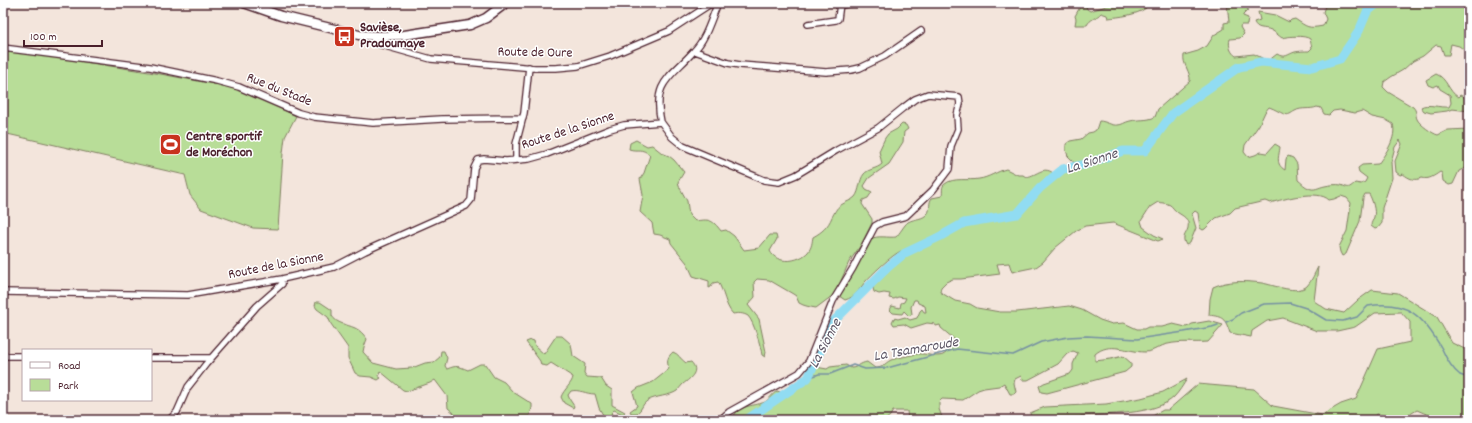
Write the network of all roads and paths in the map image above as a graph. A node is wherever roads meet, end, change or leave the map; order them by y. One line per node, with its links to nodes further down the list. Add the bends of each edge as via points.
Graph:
1 (244, 3): 8 (street, via 281,16)
2 (506, 3): 8 (street, via 486,18 470,25 404,35)
3 (713, 3): 10 (street, via 716,8); 11 (street, Route de Oure, via 670,31 606,58 578,66)
4 (852, 3): 5 (street)
5 (839, 4): 6 (street, via 838,19)
6 (808, 24)
7 (922, 31): 10 (street, via 873,62 851,70 835,72 740,65)
8 (373, 36): 11 (street, Route de Oure, via 378,44 431,59)
9 (3, 48): 12 (street, Rue du Stade, via 150,67 202,78 239,87 314,117 373,123)
10 (695, 51): 13 (street, via 672,72 662,87 659,103)
11 (529, 68): 12 (street)
12 (523, 118): 14 (street, via 518,134)
13 (661, 122): 14 (street, Route de la Sionne, via 624,125 547,154); 22 (street, via 683,146 764,180 779,182 878,128 919,98 932,94 956,95 961,99 957,115 958,129 951,146 949,169 933,190 906,216 875,226 854,268 833,301 808,364 799,373 729,412)
14 (516, 160): 15 (street, Route de la Sionne, via 478,160 474,168 470,200 466,206 334,267)
15 (282, 279): 16 (street, Route de la Sionne, via 188,295); 20 (street, via 282,284 257,306)
16 (3, 292)
17 (3, 356): 18 (street)
18 (22, 356)
19 (152, 358): 20 (street)
20 (211, 358): 21 (street, via 189,385 177,412)
21 (169, 420)
22 (720, 420)

